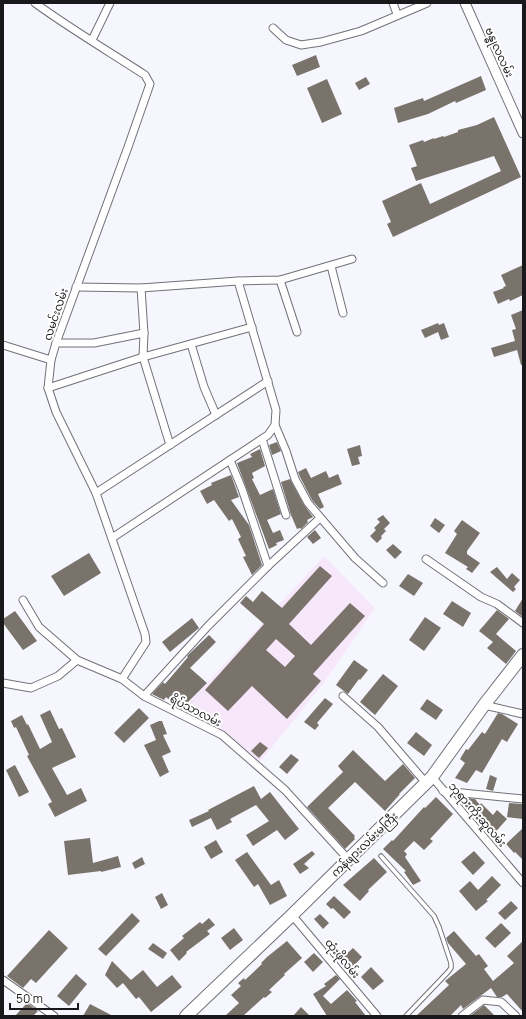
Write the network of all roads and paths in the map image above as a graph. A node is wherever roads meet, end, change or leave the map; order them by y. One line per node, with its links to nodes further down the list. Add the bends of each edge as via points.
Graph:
1 (35, 3): 8 (street, လမင်းလမ်း)
2 (110, 3): 8 (street)
3 (393, 3): 6 (street)
4 (427, 3): 6 (street)
5 (465, 3): 9 (street, ဗန္ဓုလလမ်း)
6 (397, 14): 7 (street, via 361,30 301,45 286,40)
7 (273, 28)
8 (92, 40): 14 (street, လမင်းလမ်း, via 145,75 150,84)
9 (523, 133)
10 (352, 260): 11 (street)
11 (331, 266): 12 (street); 16 (street)
12 (280, 280): 13 (street); 18 (street)
13 (238, 281): 15 (street); 17 (street)
14 (76, 287): 15 (street); 20 (street, လမင်းလမ်း)
15 (141, 288): 19 (street)
16 (343, 313)
17 (252, 327): 21 (street); 25 (street)
18 (297, 332)
19 (144, 333): 20 (street, via 94,342); 23 (street)
20 (56, 343): 24 (street, လမင်းလမ်း)
21 (191, 344): 23 (street); 27 (street, via 204,387)
22 (3, 345): 24 (street)
23 (143, 357): 26 (street); 30 (street)
24 (51, 360): 26 (street, လမင်းလမ်း)
25 (268, 382): 27 (street); 28 (street, via 276,410)
26 (48, 388): 32 (street, လမင်းလမ်း, via 56,412)
27 (216, 415): 30 (street)
28 (275, 425): 29 (street); 34 (street, via 295,479 308,503)
29 (262, 439): 31 (street); 33 (street)
30 (170, 445): 32 (street)
31 (230, 460): 35 (street); 37 (street)
32 (96, 494): 35 (street, လမင်းလမ်း)
33 (286, 515)
34 (320, 518): 37 (street); 38 (street, via 355,558)
35 (112, 538): 43 (street, လမင်းလမ်း, via 146,642)
36 (426, 559): 40 (street)
37 (268, 566): 45 (street, via 208,626)
38 (383, 583)
39 (23, 600): 42 (street, ရိပ်သာလမ်း, via 39,627)
40 (523, 623)
41 (523, 655): 47 (main road, ကန်ဖျားလမ်းမကြီး)
42 (77, 660): 43 (street, ရိပ်သာလမ်း); 44 (street, via 58,676 31,688)
43 (122, 679): 45 (street, ရိပ်သာလမ်း)
44 (3, 683)
45 (144, 696): 53 (street, ရိပ်သာလမ်း, via 222,735 285,790)
46 (343, 696): 49 (street, ဘုရားကိုးဆူလမ်း, via 378,727)
47 (484, 705): 48 (street); 49 (main road, ကန်ဖျားလမ်းမကြီး)
48 (523, 714)
49 (429, 780): 50 (street, ဘုရားကိုးဆူလမ်း); 53 (main road, ကန်ဖျားလမ်းမကြီး)
50 (443, 791): 51 (street); 54 (street, ဘုရားကိုးဆူလမ်း)
51 (523, 799)
52 (381, 856): 60 (lane, via 434,916 451,963 448,972)
53 (348, 859): 55 (main road, ကန်ဖျားလမ်းမကြီး)
54 (523, 883)
55 (292, 914): 58 (main road, ကန်ဖျားလမ်းမကြီး); 59 (street, ထုံးဖိုလမ်း)
56 (3, 980): 57 (street)
57 (54, 1016)
58 (186, 1016)
59 (378, 1016)
60 (406, 1016)
61 (462, 1016): 62 (street, via 483,1000 501,1002)
62 (516, 1016)

